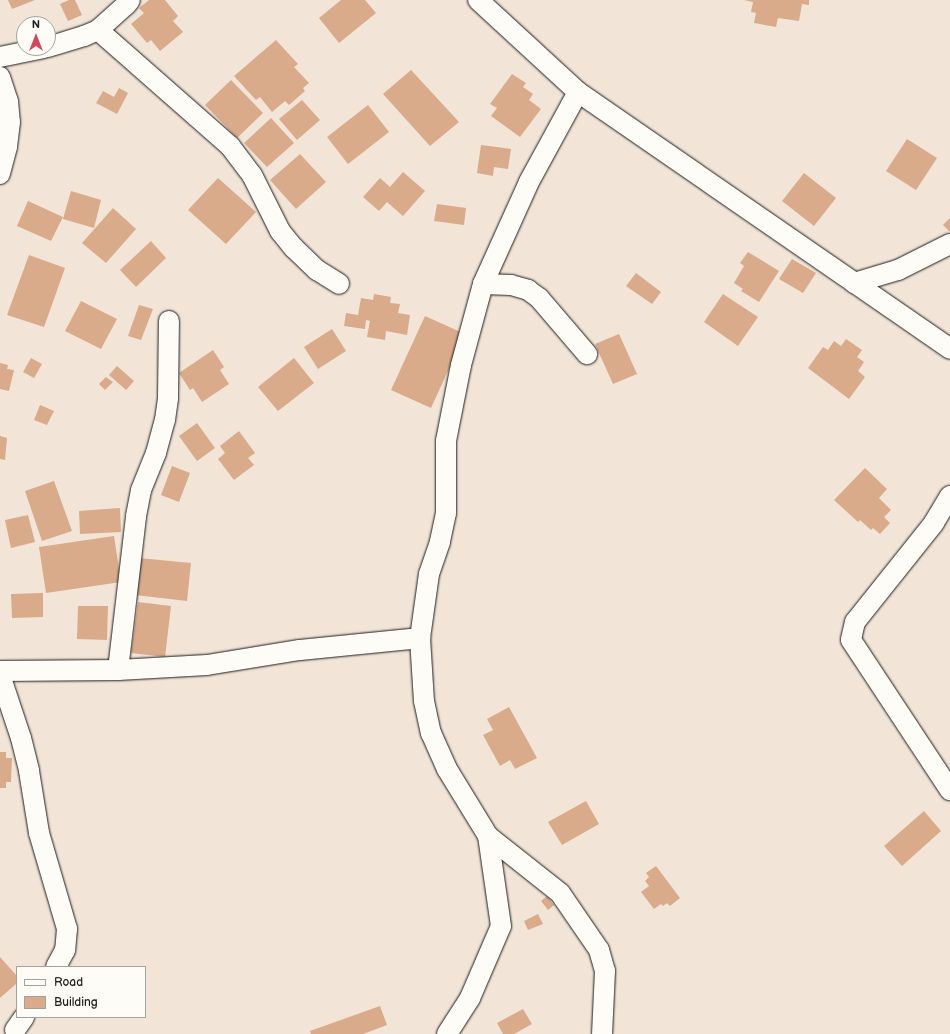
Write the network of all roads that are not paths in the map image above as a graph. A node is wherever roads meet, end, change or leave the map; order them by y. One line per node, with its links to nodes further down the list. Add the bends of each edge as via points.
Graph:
1 (130, 0): 3 (street)
2 (478, 0): 8 (street)
3 (98, 30): 4 (street); 12 (street, via 230,146 252,175 280,230 294,248 317,270)
4 (56, 45)
5 (16, 54): 6 (street)
6 (0, 57)
7 (0, 77): 9 (street, via 8,101 10,122)
8 (578, 92): 11 (street); 13 (street, via 529,182)
9 (0, 174)
10 (950, 244): 11 (street, via 898,270)
11 (854, 283): 15 (street)
12 (339, 284)
13 (483, 284): 16 (street, via 511,285 528,290 539,298); 18 (street, via 461,365 446,441 446,513 440,542 429,574)
14 (169, 321): 19 (street, via 166,412 156,452 141,490 136,516)
15 (950, 349)
16 (587, 354)
17 (950, 496): 22 (street, via 934,523 855,622 851,640)
18 (420, 638): 19 (street, via 300,650 207,665); 23 (street, via 424,701 431,733 447,768)
19 (118, 670): 20 (street)
20 (0, 671)
21 (0, 675): 24 (street, via 21,738 39,833 67,930 65,950)
22 (950, 790)
23 (488, 836): 25 (street, via 502,926 470,998); 26 (street, via 560,893 599,950 604,972)
24 (57, 966)
25 (447, 1034)
26 (602, 1034)

